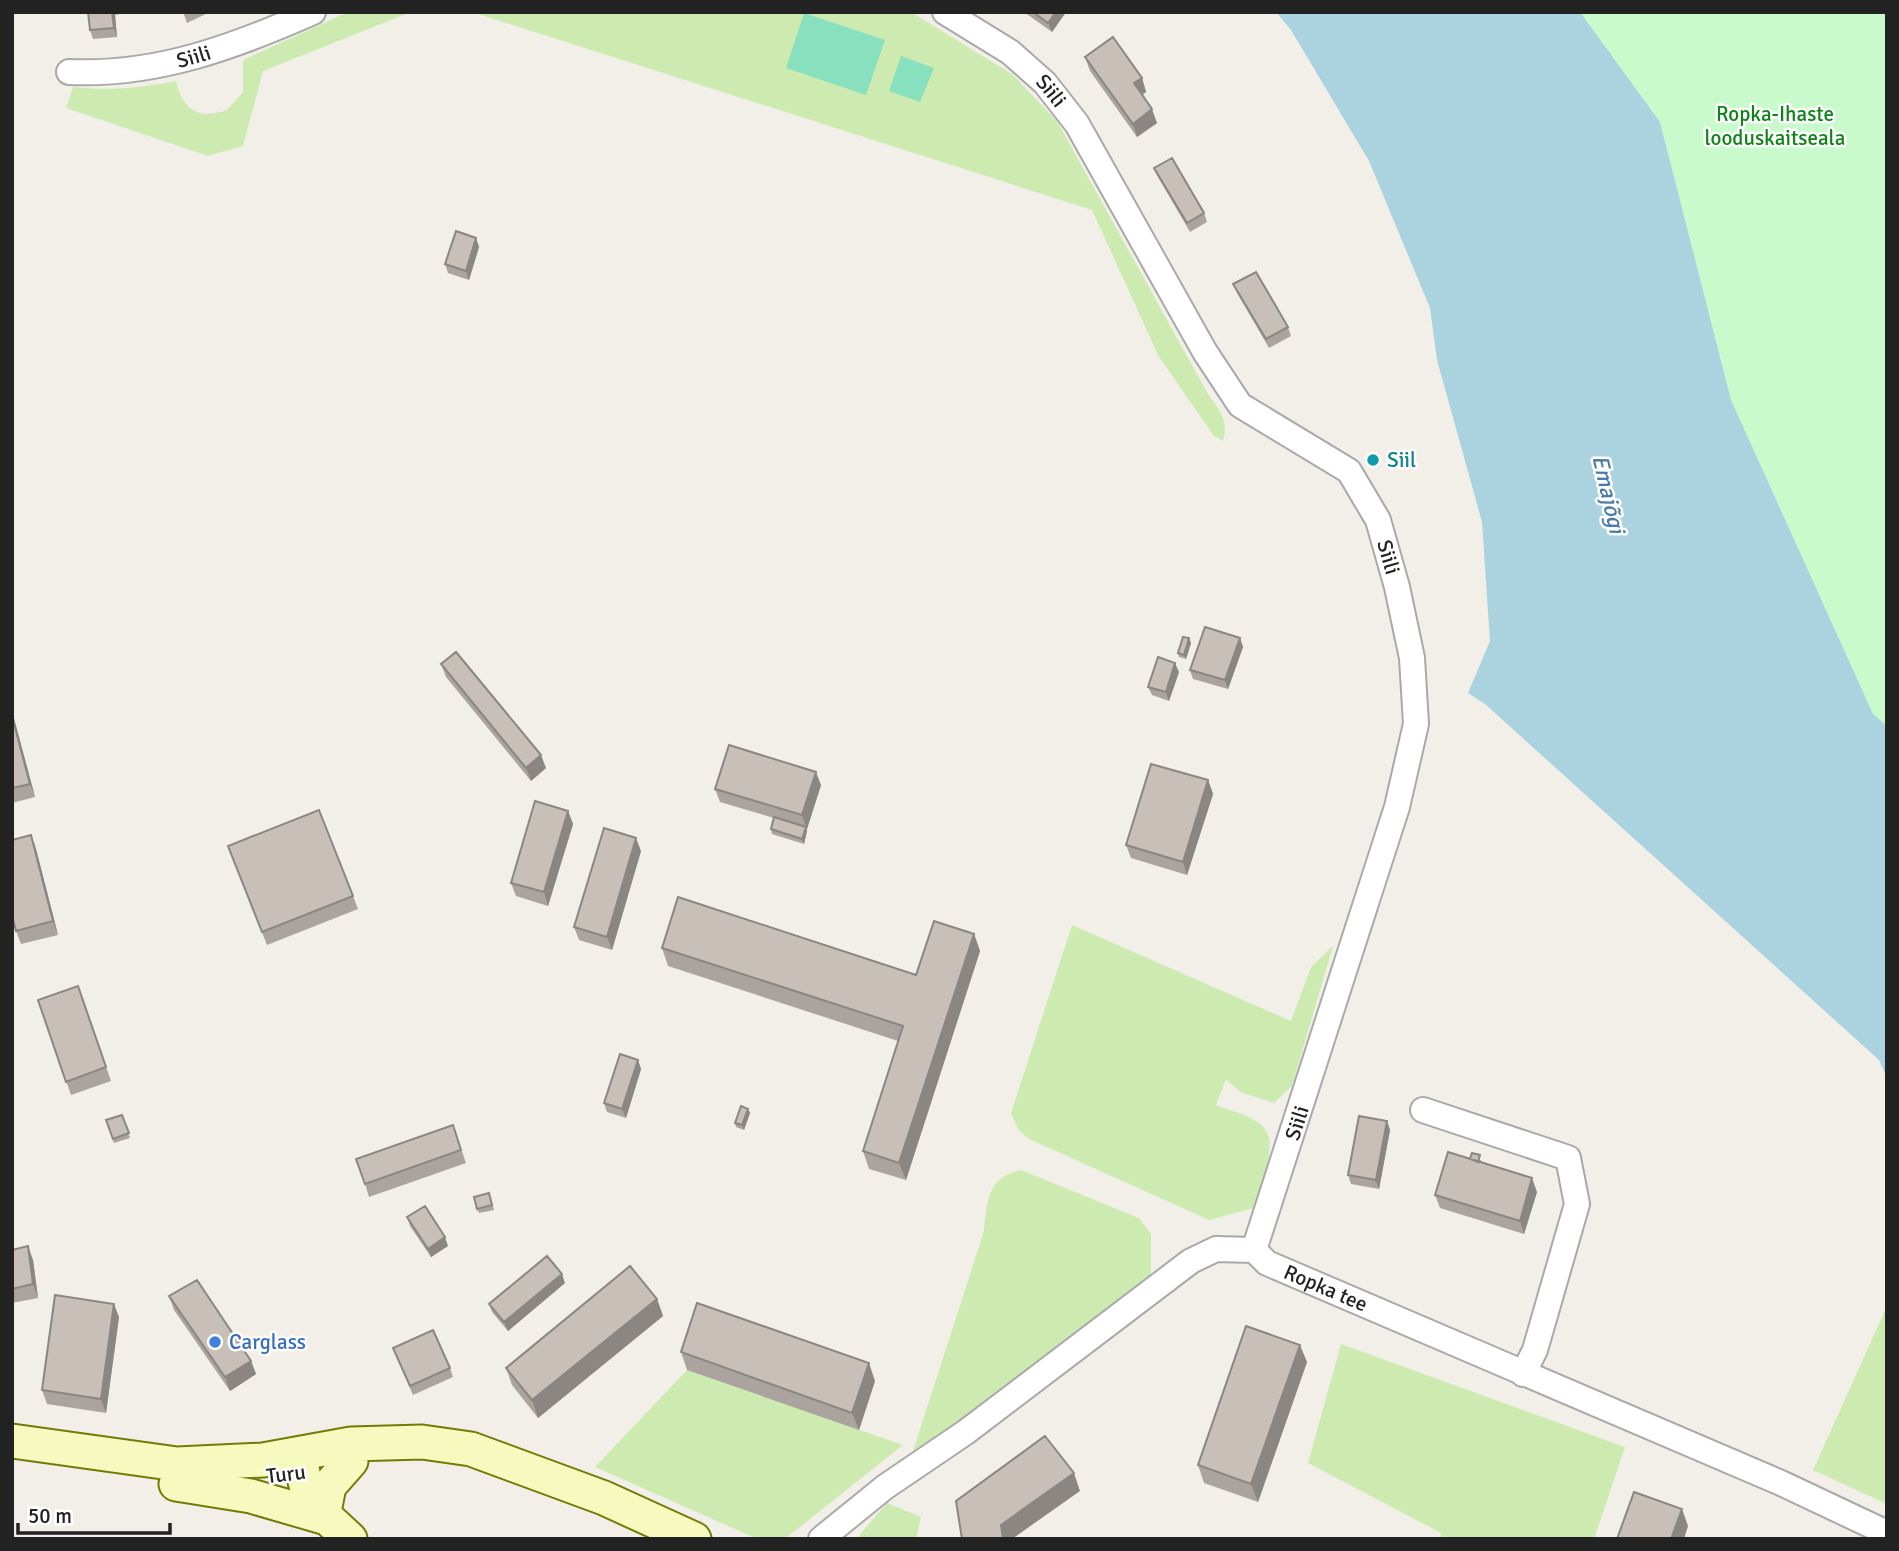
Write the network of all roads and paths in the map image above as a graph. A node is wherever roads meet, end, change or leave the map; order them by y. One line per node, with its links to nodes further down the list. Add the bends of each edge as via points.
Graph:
1 (313, 12): 3 (street, Siili, via 200,56 152,69)
2 (945, 12): 5 (street, Siili, via 1010,52 1045,83 1077,124 1205,352 1240,405 1349,471 1378,520 1397,587 1412,658 1416,724 1398,807)
3 (69, 72)
4 (1423, 1110): 6 (street, via 1568,1158 1577,1204 1535,1350)
5 (1254, 1250): 6 (street, Ropka tee, via 1267,1263); 17 (street, via 1216,1250 1191,1261)
6 (1523, 1374): 14 (street, Ropka tee)
7 (12, 1441): 11 (main road, Turu, via 177,1464)
8 (388, 1445): 9 (main road, Turu); 11 (main road, Turu, via 351,1444); 16 (main road, Turu, via 422,1442 471,1449 604,1498)
9 (351, 1461): 11 (main road, Turu); 13 (main road, via 329,1486)
10 (12, 1462): 12 (main road, Turu)
11 (301, 1465): 12 (main road, Turu); 13 (main road, via 310,1502)
12 (176, 1484): 13 (main road, via 251,1496)
13 (323, 1517): 15 (main road)
14 (1887, 1533)
15 (351, 1539)
16 (694, 1539)
17 (821, 1539)

